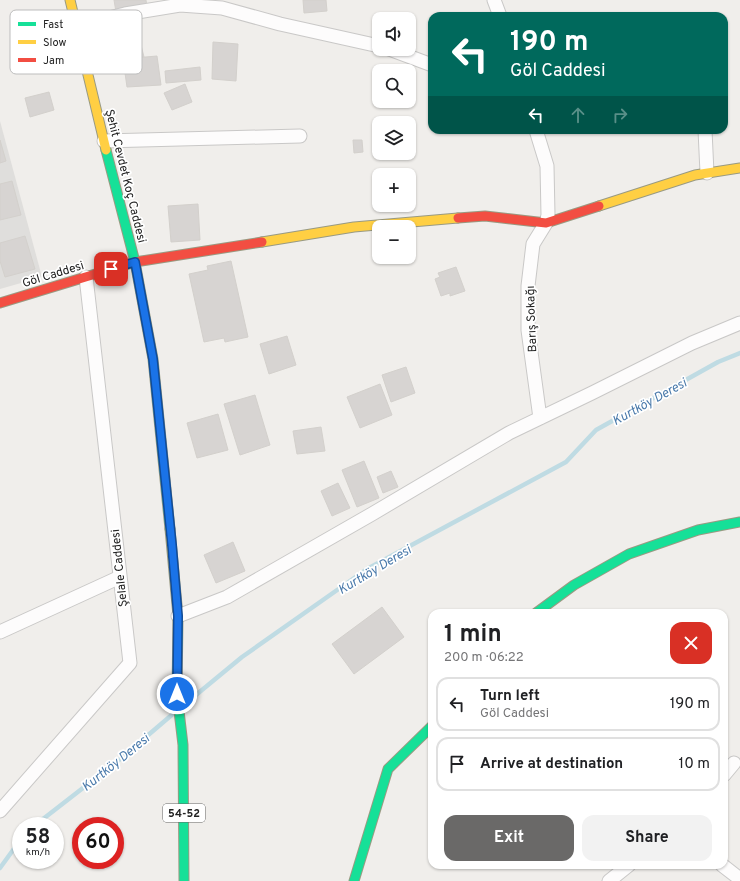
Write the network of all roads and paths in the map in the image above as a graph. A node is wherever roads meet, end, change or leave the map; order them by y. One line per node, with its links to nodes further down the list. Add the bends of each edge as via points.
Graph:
1 (70, 0): 3 (street, Şehit Cevdet Koç Caddesi / 54-52)
2 (494, 0): 5 (street)
3 (73, 10)
4 (142, 12): 6 (street, via 180,6 222,8)
5 (498, 12)
6 (372, 44)
7 (408, 56): 8 (street)
8 (428, 64)
9 (88, 74): 13 (street, Şehit Cevdet Koç Caddesi / 54-52)
10 (537, 134): 16 (street, via 547,166)
11 (705, 134): 15 (street)
12 (300, 136): 13 (street)
13 (104, 141): 17 (street, Şehit Cevdet Koç Caddesi / 54-52)
14 (740, 168): 15 (street)
15 (707, 173): 16 (street, via 695,174)
16 (546, 223): 17 (street, Göl Caddesi, via 485,216 354,227); 21 (street, Barış Sokağı, via 533,244 528,286 528,330)
17 (135, 262): 18 (street, Göl Caddesi); 25 (street, Şehit Cevdet Koç Caddesi / 54-52, via 153,359)
18 (86, 277): 19 (street, Göl Caddesi); 23 (street, Şelale Caddesi)
19 (0, 303)
20 (740, 323): 21 (street, via 692,343)
21 (540, 418): 25 (street, via 509,433 227,597)
22 (740, 522): 24 (street, via 698,530 629,554 574,586)
23 (120, 577): 26 (street); 30 (street, Şelale Caddesi, via 130,663)
24 (542, 609)
25 (178, 616): 35 (street, Şehit Cevdet Koç Caddesi / 54-52, via 177,694 183,745)
26 (0, 632)
27 (428, 730): 36 (street, via 388,769)
28 (734, 763): 29 (street)
29 (728, 770)
30 (0, 811)
31 (624, 869): 33 (street)
32 (727, 869): 34 (street)
33 (614, 876)
34 (740, 879)
35 (184, 881)
36 (354, 881)

